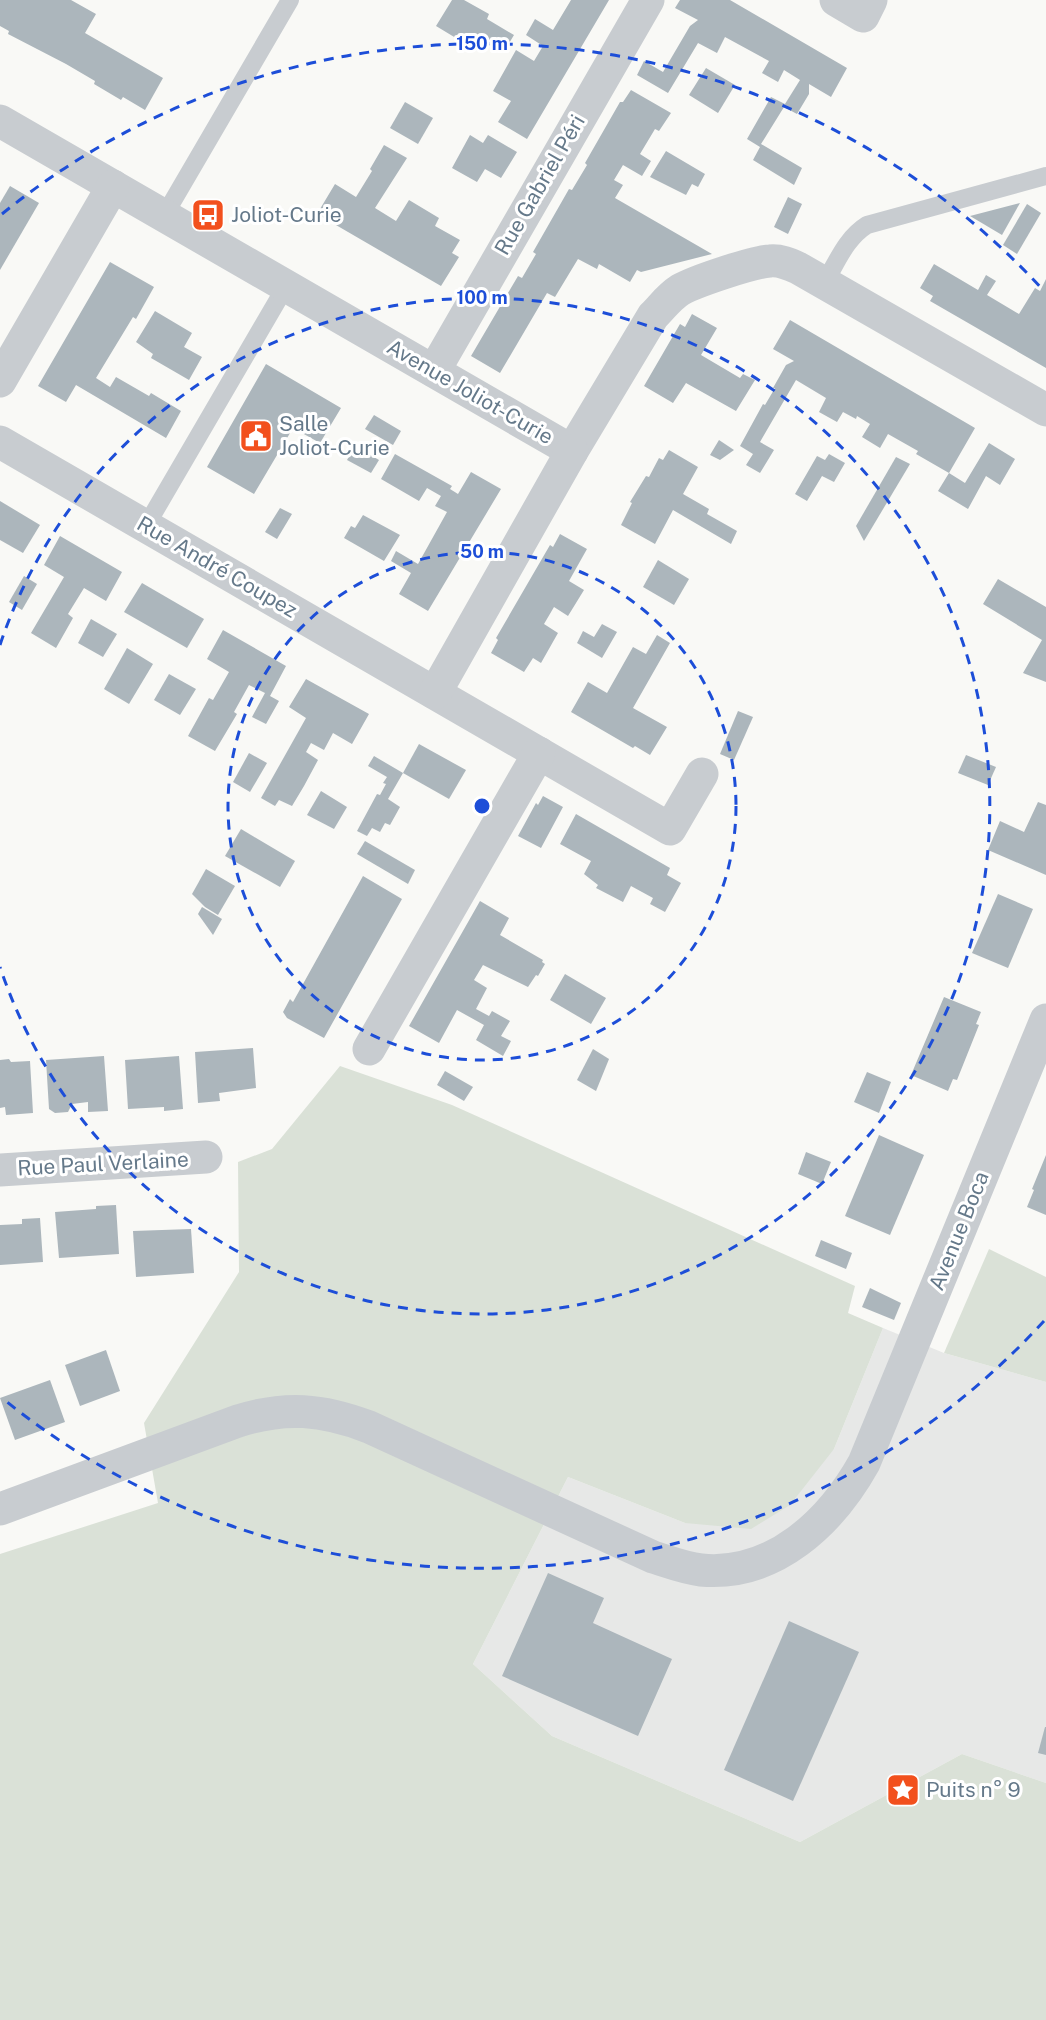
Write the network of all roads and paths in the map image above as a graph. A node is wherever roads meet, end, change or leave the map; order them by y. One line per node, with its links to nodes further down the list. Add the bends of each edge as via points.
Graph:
1 (290, 0): 8 (lane)
2 (648, 0): 11 (street, Rue Gabriel Péri)
3 (836, 0): 4 (street, via 863,16)
4 (871, 0)
5 (0, 121): 7 (street, Avenue Joliot-Curie)
6 (1046, 176): 9 (lane, via 867,225 848,241)
7 (113, 186): 8 (street, Avenue Joliot-Curie); 12 (street)
8 (164, 216): 10 (street, Avenue Joliot-Curie)
9 (825, 282): 13 (street, Avenue Joliot-Curie); 15 (street, Avenue Joliot-Curie, via 785,262 771,261 679,291 653,316)
10 (286, 286): 11 (street, Avenue Joliot-Curie); 16 (lane)
11 (434, 371): 15 (street, Avenue Joliot-Curie)
12 (0, 381)
13 (1046, 410)
14 (0, 442): 16 (street, Rue André Coupez)
15 (572, 451): 17 (street)
16 (146, 526): 17 (street, Rue André Coupez)
17 (435, 693): 18 (street, Rue André Coupez)
18 (538, 753): 19 (street, Rue André Coupez, via 670,829); 21 (street)
19 (702, 774)
20 (1046, 1020): 24 (street, Avenue Boca, via 864,1463 826,1517 774,1556 754,1565 729,1569 681,1567 349,1419 284,1410 213,1429)
21 (369, 1049)
22 (206, 1158): 23 (street, Rue Paul Verlaine)
23 (0, 1170)
24 (0, 1509)

